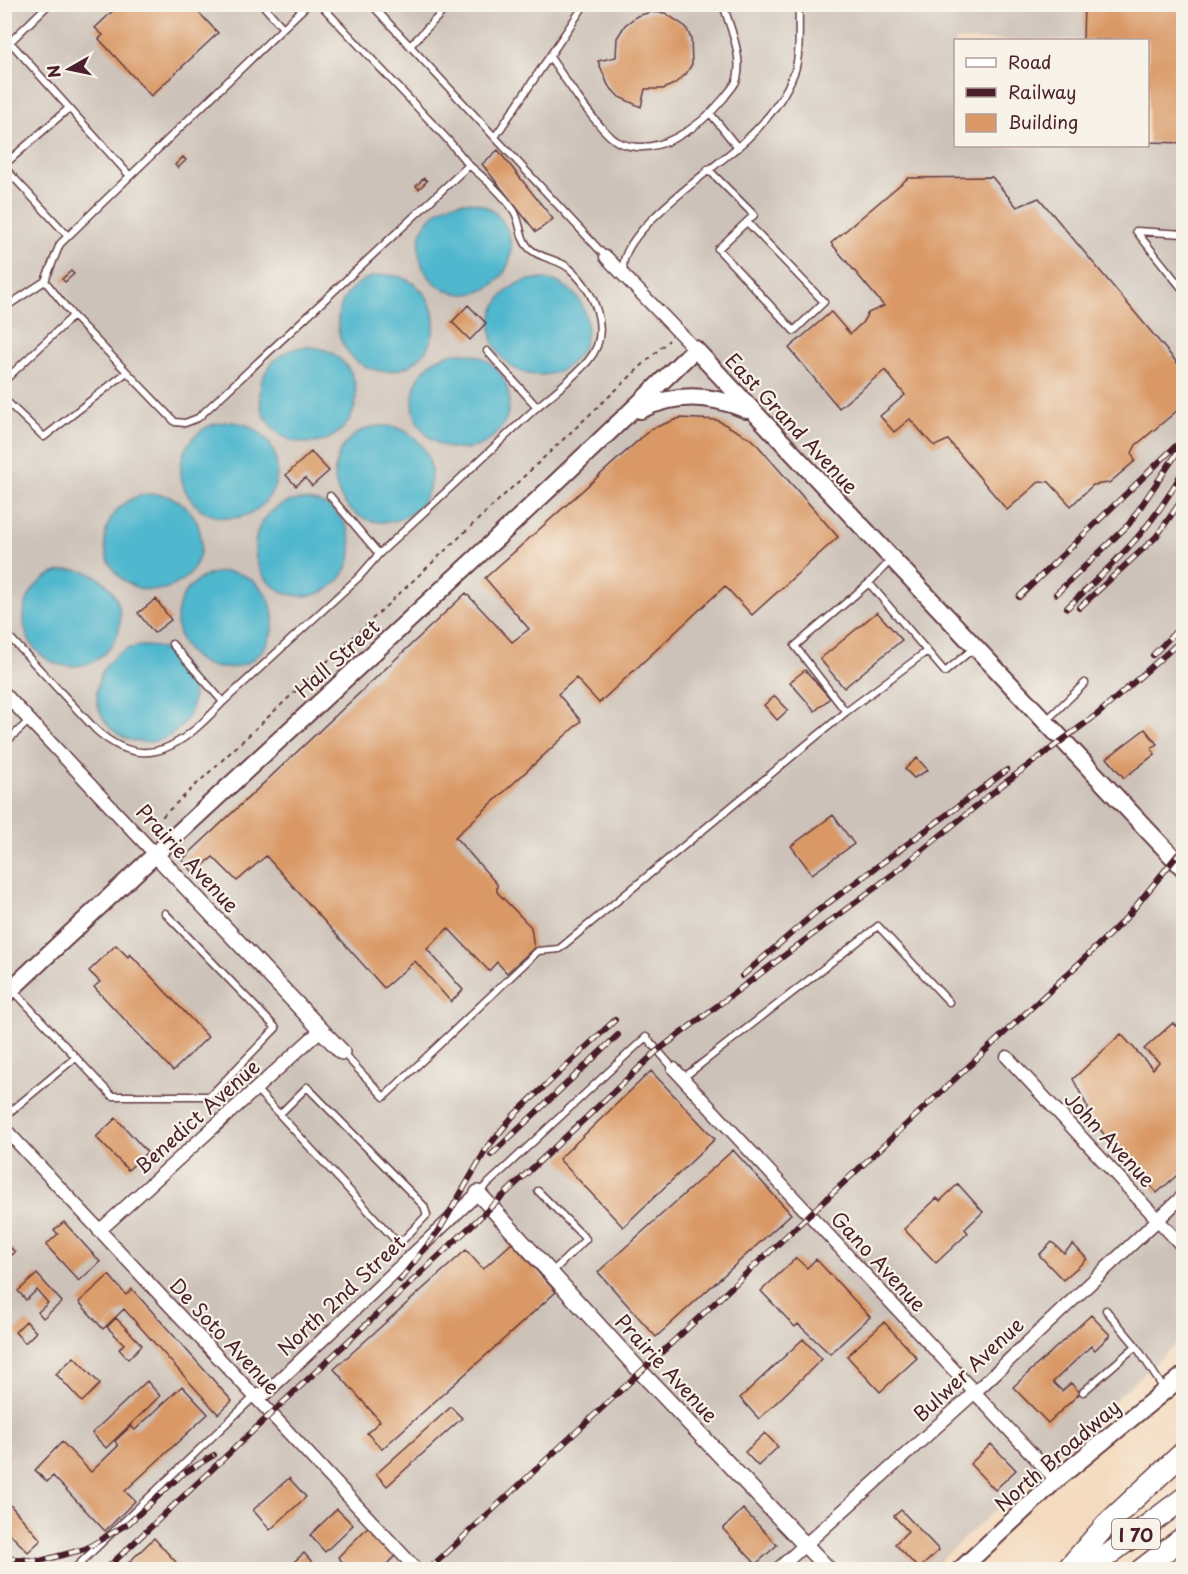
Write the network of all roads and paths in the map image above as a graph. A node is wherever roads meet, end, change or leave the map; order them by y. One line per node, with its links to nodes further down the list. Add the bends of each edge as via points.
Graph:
1 (50, 4): 11 (lane)
2 (262, 4): 10 (lane)
3 (308, 4): 10 (lane)
4 (320, 4): 18 (lane)
5 (371, 4): 12 (lane, East Grand Avenue)
6 (450, 4): 12 (lane)
7 (585, 4): 13 (lane)
8 (723, 4): 15 (lane, via 740,62 736,82)
9 (799, 4): 17 (lane, via 795,71 776,107)
10 (283, 28): 21 (lane)
11 (6, 42): 14 (lane)
12 (410, 46): 16 (lane, East Grand Avenue)
13 (549, 57): 15 (lane, via 584,106 616,141 637,147 656,145 686,132); 16 (lane)
14 (69, 108): 19 (lane); 21 (lane)
15 (710, 113): 17 (lane)
16 (495, 137): 25 (lane, East Grand Avenue)
17 (738, 148): 20 (lane)
18 (469, 165): 34 (lane, via 198,418 175,422); 37 (lane, via 515,212 524,243 536,255 568,268 590,293 596,308 600,329 589,360)
19 (4, 166): 24 (lane)
20 (708, 170): 22 (lane, via 754,215); 26 (lane, via 626,248 621,261)
21 (130, 176): 24 (lane)
22 (747, 222): 22 (lane, via 718,249 794,331 824,302)
23 (1184, 234): 28 (lane, via 1136,231)
24 (68, 236): 27 (lane, via 60,244)
25 (606, 257): 26 (street, East Grand Avenue)
26 (626, 277): 32 (street, East Grand Avenue)
27 (45, 281): 29 (lane); 30 (lane)
28 (1184, 291)
29 (4, 308)
30 (73, 316): 34 (lane); 35 (lane)
31 (663, 345): 55 (path)
32 (695, 349): 38 (main road, East Grand Avenue); 39 (main road, Hall Street)
33 (487, 351): 37 (lane)
34 (127, 372): 36 (lane, via 44,437)
35 (4, 381)
36 (4, 399)
37 (537, 407): 41 (lane)
38 (752, 412): 39 (main road, via 717,399 684,396 667,398); 42 (main road, East Grand Avenue)
39 (628, 416): 56 (main road, Hall Street)
40 (330, 496): 41 (lane)
41 (379, 554): 50 (lane)
42 (891, 559): 43 (lane); 46 (main road, East Grand Avenue)
43 (869, 583): 47 (lane); 51 (lane, via 795,646)
44 (4, 631): 50 (lane, via 96,730 127,752 162,750 178,742)
45 (172, 645): 50 (lane)
46 (974, 647): 47 (lane, via 945,672); 53 (main road, East Grand Avenue)
47 (927, 651): 51 (lane)
48 (1085, 683): 53 (lane)
49 (4, 693): 52 (street, Prairie Avenue)
50 (223, 702)
51 (846, 712): 62 (lane, via 560,949 538,951 384,1097)
52 (30, 720): 54 (lane); 56 (street, Prairie Avenue)
53 (1045, 721): 57 (main road, East Grand Avenue)
54 (4, 744)
55 (158, 821)
56 (154, 854): 59 (main road, Hall Street); 61 (street, Prairie Avenue)
57 (1184, 869)
58 (165, 913): 64 (lane, via 276,1028 210,1096 112,1096)
59 (8, 992): 64 (lane)
60 (950, 1002): 66 (lane, via 878,926)
61 (322, 1029): 62 (street, Prairie Avenue); 67 (street, Benedict Avenue)
62 (342, 1052)
63 (1007, 1057): 74 (street, John Avenue)
64 (76, 1058): 69 (lane)
65 (674, 1069): 66 (street, Gano Avenue); 72 (lane, via 646,1036)
66 (683, 1078): 83 (street, Gano Avenue)
67 (256, 1089): 68 (lane); 75 (street, Benedict Avenue)
68 (280, 1114): 68 (lane, via 397,1242 427,1215 424,1206 308,1088)
69 (4, 1117)
70 (4, 1128): 75 (street, De Soto Avenue)
71 (538, 1191): 77 (lane, via 586,1239)
72 (478, 1193): 77 (street, Prairie Avenue); 84 (street, North 2nd Street, via 266,1393)
73 (1184, 1195): 74 (street, Bulwer Avenue)
74 (1157, 1219): 76 (street, John Avenue); 83 (street, Bulwer Avenue)
75 (99, 1231): 84 (street, De Soto Avenue)
76 (1184, 1248)
77 (550, 1273): 89 (street, Prairie Avenue)
78 (1106, 1310): 79 (lane)
79 (1136, 1346): 81 (lane); 82 (lane)
80 (1184, 1375): 81 (main road, North Broadway)
81 (1165, 1390): 86 (main road, North Broadway)
82 (1083, 1392)
83 (974, 1393): 86 (street, Gano Avenue); 89 (street, Bulwer Avenue)
84 (255, 1396): 90 (lane, North 2nd Street); 91 (street, De Soto Avenue)
85 (1184, 1452): 95 (highway, via 1107,1524)
86 (1056, 1480): 94 (main road, North Broadway)
87 (1184, 1498): 96 (highway, I 70)
88 (1184, 1538): 97 (highway)
89 (805, 1543): 92 (street, Bulwer Avenue); 93 (street, Prairie Avenue)
90 (73, 1569)
91 (417, 1569)
92 (777, 1569)
93 (829, 1569)
94 (960, 1569)
95 (1066, 1569)
96 (1088, 1569)
97 (1141, 1569)

